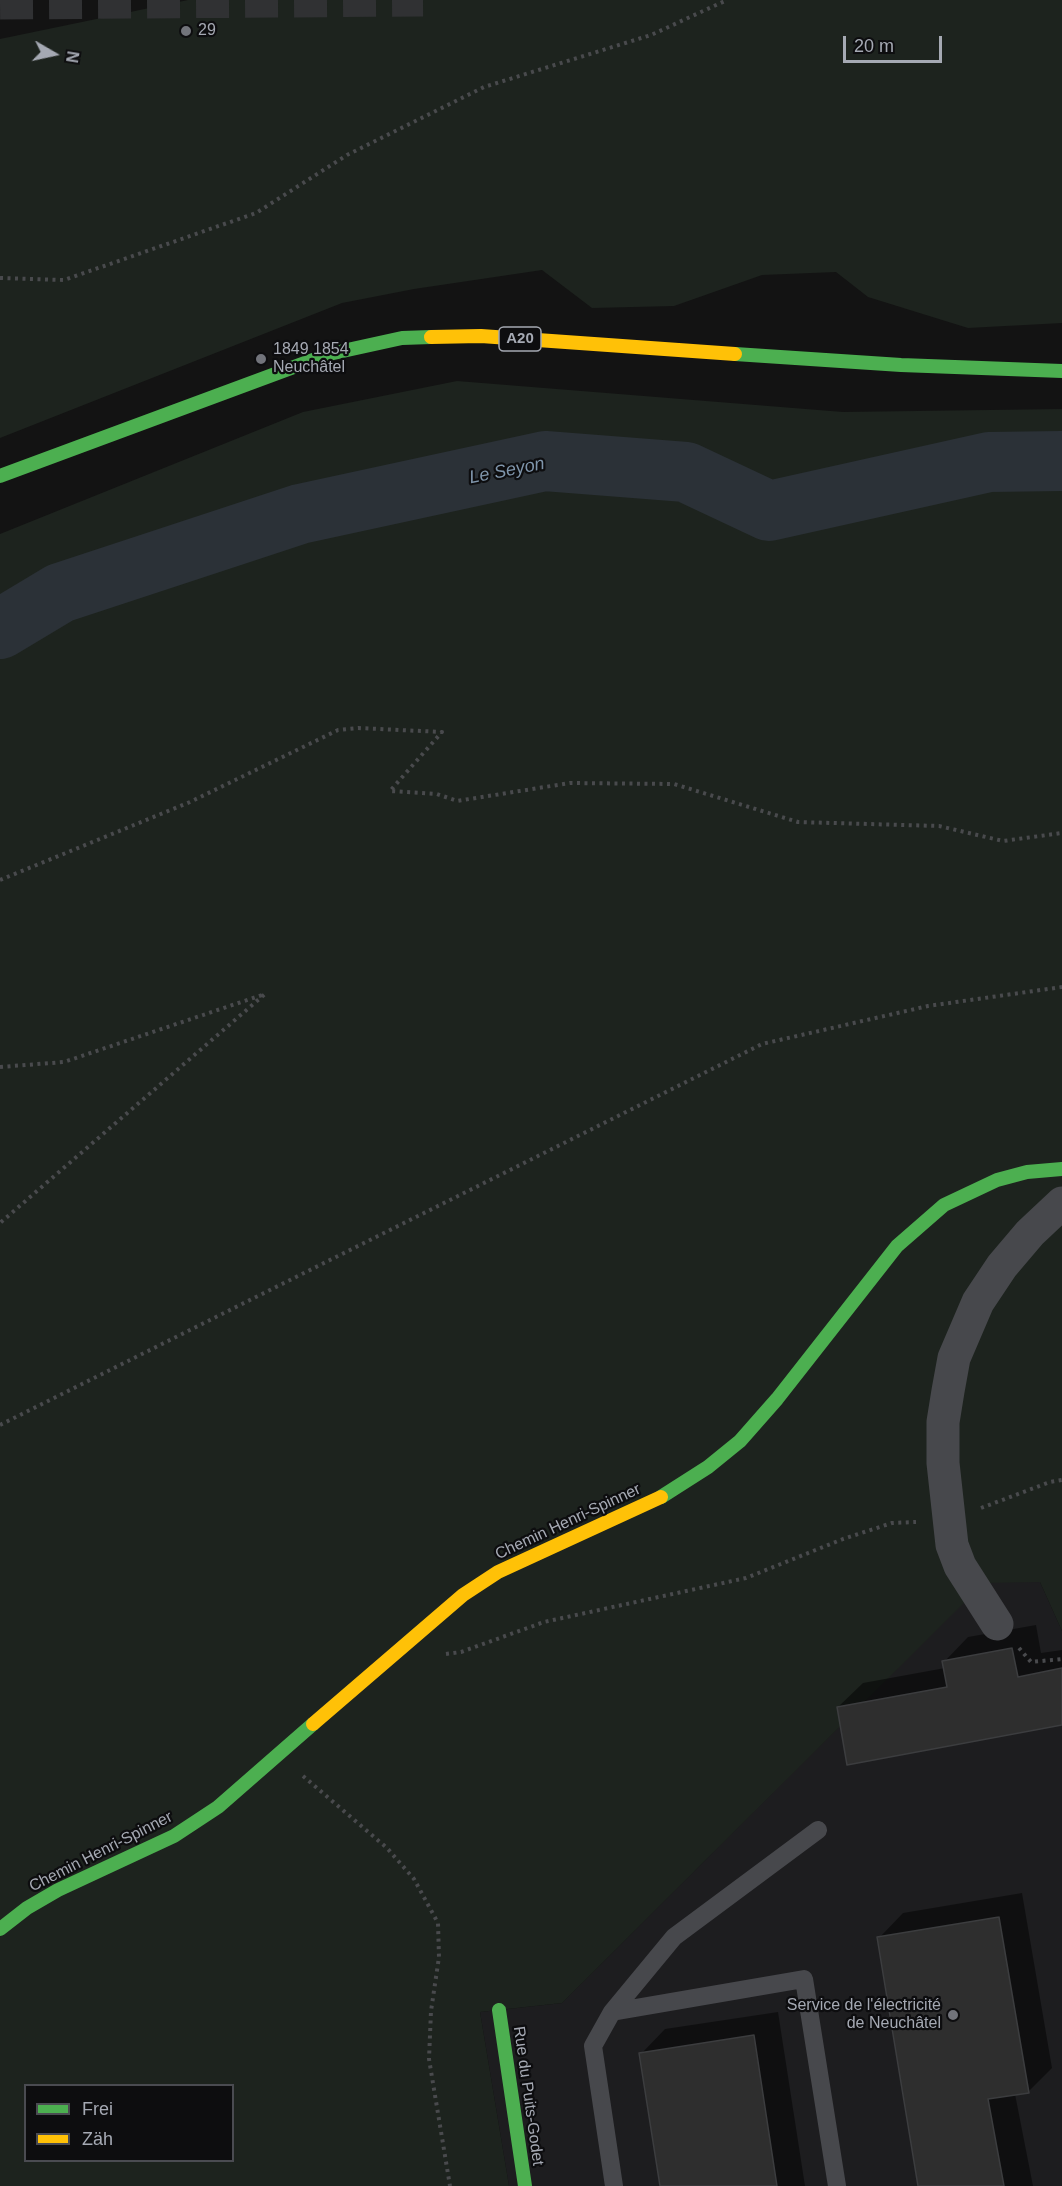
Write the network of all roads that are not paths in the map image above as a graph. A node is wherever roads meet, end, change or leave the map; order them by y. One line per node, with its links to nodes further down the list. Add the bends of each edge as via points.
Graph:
1 (1062, 371): 2 (main road, A20, via 912,366 481,336 402,338 292,366)
2 (0, 476)
3 (1062, 1169): 7 (main road, Chemin Henri-Spinner, via 997,1180 944,1205 897,1246 777,1399 740,1441 708,1467 662,1497 498,1572 463,1595 218,1807 174,1836 58,1890)
4 (1062, 1203): 5 (street, via 1030,1233 978,1302 954,1358 943,1422 947,1521 960,1566)
5 (998, 1624)
6 (818, 1830): 9 (lane, via 674,1937)
7 (0, 1929)
8 (499, 2010): 10 (main road, Rue du Puits-Godet)
9 (612, 2012): 11 (lane, via 593,2046); 12 (lane, via 804,1979)
10 (525, 2186)
11 (614, 2186)
12 (837, 2186)

